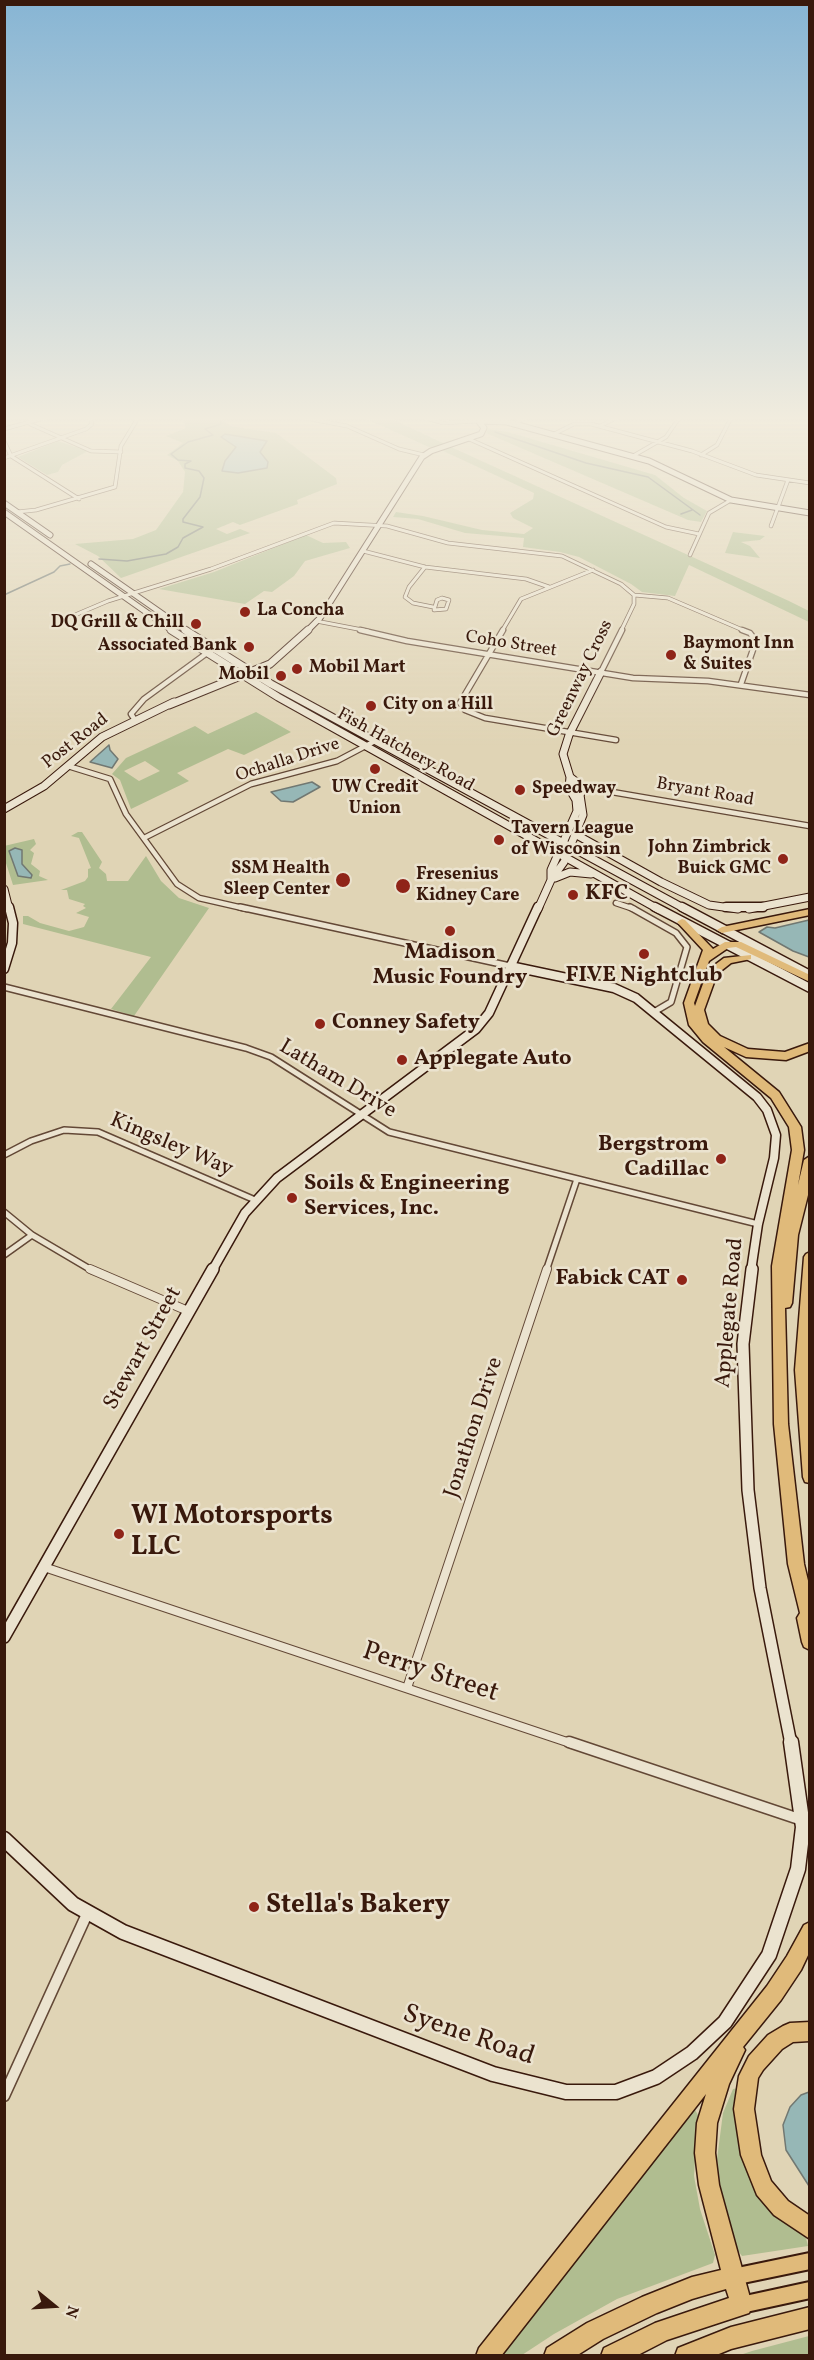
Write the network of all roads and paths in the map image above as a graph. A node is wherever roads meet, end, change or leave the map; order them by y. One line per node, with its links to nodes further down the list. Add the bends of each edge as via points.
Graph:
1 (35, 528): 16 (street, Fish Hatchery Road)
2 (39, 528): 9 (street, Fish Hatchery Road)
3 (317, 528): 16 (street)
4 (378, 528): 10 (street, Post Road)
5 (388, 528): 14 (street, via 448,543 562,556)
6 (671, 528): 8 (street)
7 (702, 528): 8 (street)
8 (699, 534): 11 (street)
9 (54, 537)
10 (363, 551): 13 (street); 20 (street, Post Road)
11 (690, 555)
12 (89, 563): 16 (street, Fish Hatchery Road)
13 (425, 567): 15 (street, via 526,579); 18 (street, via 405,597 413,603)
14 (593, 570): 15 (street); 17 (street, via 621,584)
15 (549, 587): 24 (street, via 521,599)
16 (128, 595): 19 (street); 21 (street, Fish Hatchery Road); 22 (street, Fish Hatchery Road)
17 (634, 596): 25 (street, Greenway Cross, via 634,604); 27 (street, via 668,598 750,633 756,641)
18 (434, 607): 18 (street, via 443,611 449,600 439,598)
19 (75, 615)
20 (316, 621): 24 (street, Coho Street); 26 (street, Post Road, via 275,660)
21 (171, 630): 22 (street); 23 (street, Fish Hatchery Road)
22 (194, 635): 26 (street, Fish Hatchery Road)
23 (207, 653): 26 (street, Fish Hatchery Road); 31 (street, via 144,699 131,714)
24 (487, 655): 25 (street, Coho Street); 32 (street, via 460,700 465,710 486,718)
25 (601, 672): 27 (street, Coho Street, via 651,680); 32 (street, Greenway Cross)
26 (245, 673): 29 (street, Fish Hatchery Road); 30 (street, Fish Hatchery Road); 31 (street, Post Road)
27 (741, 684): 28 (street, Coho Street)
28 (810, 695)
29 (306, 713): 30 (street); 35 (street, Fish Hatchery Road)
30 (326, 714): 34 (street, Fish Hatchery Road)
31 (135, 720): 36 (street, Post Road, via 102,737)
32 (571, 732): 33 (street); 37 (street, Greenway Cross, via 563,754)
33 (616, 740)
34 (375, 741): 35 (street, Ochalla Drive); 41 (street, Fish Hatchery Road)
35 (366, 746): 38 (street, Fish Hatchery Road); 47 (street, Ochalla Drive, via 337,762 251,784)
36 (68, 766): 44 (street, Post Road, via 44,786); 47 (street, via 110,780 126,814)
37 (570, 777): 39 (street); 40 (street, Greenway Cross)
38 (445, 789): 41 (street); 42 (street, Fish Hatchery Road)
39 (582, 789): 40 (street, Bryant Road); 45 (street, Bryant Road); 46 (street, Greenway Cross, via 584,811)
40 (571, 790): 48 (street, Greenway Cross, via 577,811)
41 (464, 791): 43 (street, Fish Hatchery Road)
42 (461, 799): 43 (street); 49 (street, Fish Hatchery Road)
43 (482, 801): 48 (street, Fish Hatchery Road)
44 (4, 809)
45 (810, 826)
46 (575, 834): 48 (street, Greenway Cross); 53 (street, via 710,905 750,909)
47 (144, 838): 61 (street, via 177,884 199,898)
48 (566, 845): 49 (street, Greenway Cross); 57 (street, Fish Hatchery Road)
49 (562, 855): 50 (street, Fish Hatchery Road); 51 (street, Greenway Cross, via 559,872)
50 (602, 877): 51 (street, via 574,872); 56 (street, Fish Hatchery Road)
51 (550, 880): 61 (street, Greenway Cross)
52 (4, 889): 62 (street, via 13,923)
53 (810, 897)
54 (616, 903): 66 (street, via 633,908 676,933 687,947 671,1002)
55 (810, 912): 57 (highway)
56 (682, 922): 58 (street, Fish Hatchery Road); 60 (highway, via 708,949)
57 (722, 930): 63 (street, Fish Hatchery Road)
58 (725, 945): 59 (street, Fish Hatchery Road); 60 (highway); 63 (highway, via 737,944)
59 (747, 957): 65 (street, Fish Hatchery Road); 67 (highway, via 728,960 712,972 699,1010 703,1025 716,1039 746,1053 786,1056)
60 (707, 958): 81 (highway, via 689,1003 694,1025 775,1095 795,1127 798,1150 778,1266)
61 (510, 966): 66 (street, Applegate Road, via 627,992); 68 (street, Greenway Cross, via 479,1027)
62 (4, 969)
63 (810, 977)
64 (4, 987): 68 (street, Latham Drive, via 246,1048 285,1064)
65 (810, 988)
66 (654, 1012): 74 (street, Applegate Road, via 736,1078 767,1110 776,1146)
67 (810, 1047)
68 (360, 1115): 71 (street, Latham Drive, via 388,1132 417,1141); 72 (street, Stewart Street, via 277,1178)
69 (4, 1155): 72 (street, Kingsley Way, via 64,1130 98,1132)
70 (810, 1160): 81 (highway, via 792,1235)
71 (576, 1179): 74 (street, Latham Drive); 88 (street, Jonathon Drive)
72 (255, 1200): 79 (street, Stewart Street)
73 (4, 1212): 75 (street)
74 (758, 1224): 89 (street, Applegate Road, via 743,1344 748,1490 764,1612 798,1777)
75 (32, 1235): 76 (street); 79 (street, via 98,1274)
76 (4, 1255)
77 (810, 1257): 80 (highway)
78 (810, 1292): 80 (highway)
79 (188, 1311): 84 (street, Stewart Street)
80 (803, 1329): 82 (highway, via 803,1399)
81 (780, 1366): 83 (highway, via 784,1453)
82 (810, 1477)
83 (796, 1564): 85 (highway); 87 (highway)
84 (44, 1567): 86 (street, Stewart Street); 88 (street, Perry Street)
85 (810, 1624)
86 (4, 1637)
87 (810, 1642)
88 (407, 1688): 89 (street, Perry Street)
89 (803, 1821): 91 (street, Syene Road, via 798,1869 785,1911 769,1955 743,1997 725,2022 692,2053 656,2077 616,2092 566,2092 493,2074 123,1932)
90 (4, 1839): 91 (street, Syene Road, via 73,1904)
91 (87, 1912): 95 (street)
92 (810, 1931): 93 (highway, via 788,1973)
93 (744, 2030): 98 (highway, via 710,2113 705,2153 709,2185); 102 (highway)
94 (810, 2031): 96 (highway, via 790,2033 756,2062 749,2076 744,2109 751,2155 764,2188 781,2208)
95 (4, 2096)
96 (810, 2229)
97 (810, 2261): 98 (main road)
98 (733, 2277): 100 (highway); 103 (highway, via 650,2305)
99 (810, 2290): 100 (main road)
100 (741, 2305): 104 (highway, via 663,2331)
101 (810, 2318): 105 (highway, via 731,2338)
102 (487, 2355)
103 (555, 2355)
104 (612, 2355)
105 (687, 2355)

